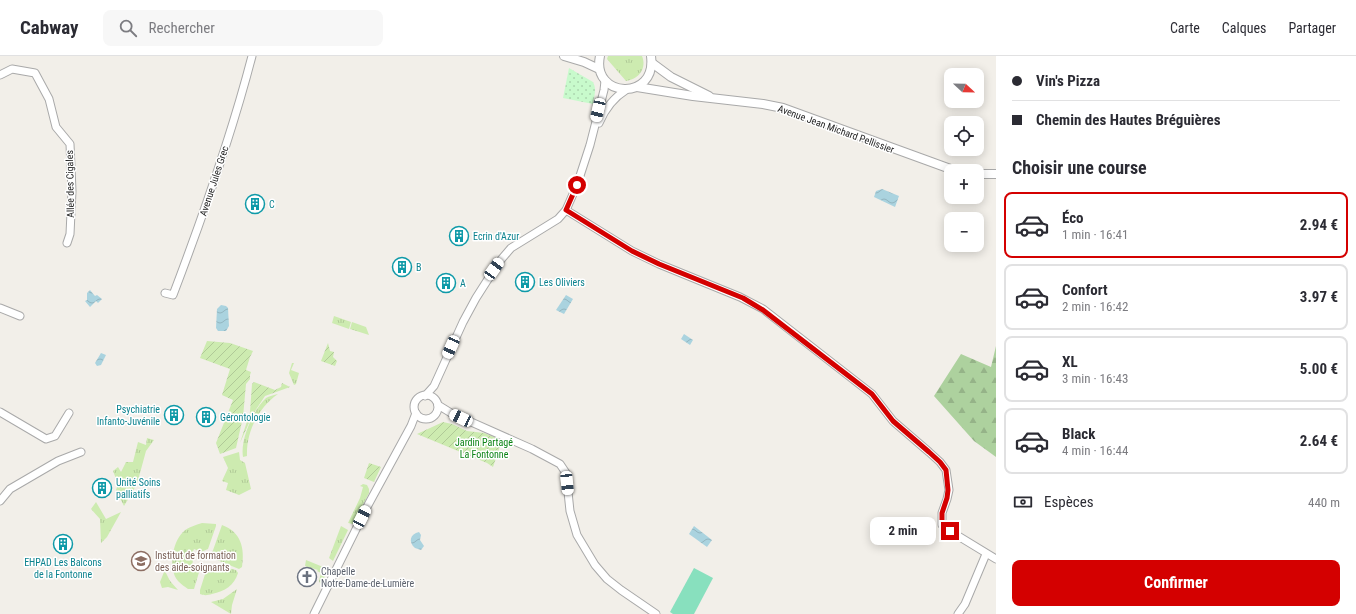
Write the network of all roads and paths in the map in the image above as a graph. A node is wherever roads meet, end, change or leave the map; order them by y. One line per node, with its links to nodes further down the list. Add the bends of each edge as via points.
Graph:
1 (252, 56): 17 (street, Avenue Jules Grec, via 242,96 204,213 173,295)
2 (564, 56): 5 (street)
3 (600, 56): 5 (street)
4 (651, 60): 8 (street, via 648,77); 10 (street, Avenue Jean Michard Pellissier, via 671,77)
5 (599, 69): 7 (street)
6 (0, 75): 16 (street, Allée des Cigales, via 12,69 35,73 49,99 56,127 70,144 72,191 70,234)
7 (605, 80): 9 (street, via 611,86); 11 (street)
8 (637, 87): 9 (street); 10 (street, Avenue Jean Michard Pellissier)
9 (626, 90): 11 (street, via 608,106)
10 (713, 98): 12 (street, Avenue Jean Michard Pellissier, via 783,108)
11 (592, 140): 15 (street)
12 (944, 167)
13 (984, 174): 14 (street)
14 (996, 174)
15 (566, 210): 20 (street, via 558,218 511,248 499,262 460,328); 30 (street, via 632,251 743,298 763,310 872,394 893,421 946,470 948,490 942,513 942,525)
16 (67, 244)
17 (165, 293)
18 (0, 308): 19 (street)
19 (20, 316)
20 (434, 386): 21 (street); 22 (street)
21 (425, 396): 22 (street, via 431,396); 26 (street, via 417,400 414,408)
22 (436, 402): 25 (street); 27 (street, via 438,409)
23 (0, 412): 24 (street, via 46,439 55,436)
24 (69, 413)
25 (451, 414): 27 (street); 33 (street, via 560,464 566,473 570,511 577,535 595,565 607,579)
26 (419, 416): 27 (street, via 428,419); 32 (street, via 368,505)
27 (434, 416)
28 (81, 452): 29 (street, via 58,461 10,489)
29 (0, 501)
30 (986, 554): 31 (street); 34 (street, via 965,604)
31 (996, 559)
32 (314, 614)
33 (656, 614)
34 (958, 614)

